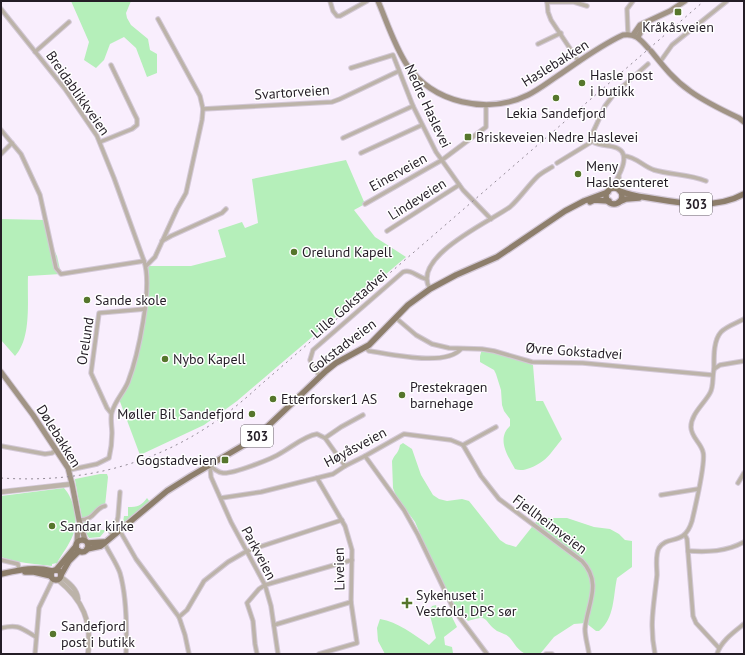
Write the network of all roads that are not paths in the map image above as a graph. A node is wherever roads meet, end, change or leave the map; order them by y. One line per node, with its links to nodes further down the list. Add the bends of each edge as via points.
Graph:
1 (330, 1): 2 (street, via 333,11 340,16)
2 (367, 1)
3 (378, 1): 24 (main road, Haslebakken, via 397,48 407,66 418,78 447,97 461,102)
4 (633, 1): 14 (street, via 627,9)
5 (685, 1): 11 (main road, Haslebakken)
6 (727, 1): 19 (street, via 672,45)
7 (547, 2): 8 (street, via 574,2); 13 (street, via 550,17)
8 (587, 6)
9 (1, 9): 17 (street, Breidablikkveien)
10 (158, 19): 26 (street, via 200,96)
11 (649, 21): 14 (main road, Haslebakken); 15 (main road)
12 (69, 22): 17 (street)
13 (561, 33): 16 (street); 18 (street)
14 (630, 34): 15 (main road); 18 (main road, Haslebakken, via 618,37)
15 (638, 38): 19 (main road)
16 (538, 44)
17 (35, 52): 32 (street, Breidablikkveien, via 90,124)
18 (579, 62): 24 (main road, Haslebakken, via 528,95 510,102)
19 (660, 62): 27 (main road, via 688,90)
20 (648, 64): 31 (street, via 614,94 605,106 593,132)
21 (111, 65): 32 (street, via 137,119 137,125)
22 (351, 68): 23 (street, Nedre Haslevei, via 393,55)
23 (399, 71): 25 (street, Nedre Haslevei); 26 (street, Svartorveien, via 332,102)
24 (486, 105): 37 (street, Einerveien, via 486,127)
25 (413, 106): 28 (street, Nedre Haslevei); 30 (street)
26 (203, 109): 54 (street, via 197,150 186,192)
27 (744, 122)
28 (422, 125): 34 (street); 37 (street, Nedre Haslevei)
29 (1, 130): 33 (street)
30 (344, 138)
31 (593, 141): 36 (street, via 617,148); 38 (street)
32 (100, 142): 55 (street, Breidablikkveien)
33 (12, 143): 35 (street); 55 (street, via 21,154 40,195 56,268 61,274)
34 (361, 153)
35 (1, 154)
36 (624, 156): 40 (street); 41 (street, via 632,157 654,170)
37 (442, 160): 42 (street, Nedre Haslevei); 49 (street, Einerveien)
38 (557, 163)
39 (552, 167): 52 (street, via 536,178 517,201)
40 (619, 176): 43 (street); 44 (street)
41 (706, 181)
42 (459, 185): 52 (street, Nedre Haslevei); 53 (street, Lindeveien)
43 (620, 190): 44 (main road, 303, via 615,188); 46 (main road, 303); 48 (main road, via 622,196)
44 (609, 191): 47 (main road); 51 (main road, Gokstadveien / 303)
45 (744, 194): 46 (main road, 303, via 729,200 703,204)
46 (648, 198): 48 (main road, 303, via 626,199)
47 (609, 201): 48 (main road, 303); 51 (main road, Gokstadveien / 303, via 594,200)
48 (619, 202)
49 (365, 204)
50 (226, 209): 54 (street)
51 (565, 211): 58 (main road, Gokstadveien / 303, via 505,253)
52 (492, 219): 57 (street, via 446,248 432,264)
53 (387, 231)
54 (161, 241): 56 (street, via 155,257)
55 (144, 261): 56 (street, Breidablikkveien)
56 (146, 266): 59 (street, Breidablikkveien)
57 (426, 279): 58 (street); 68 (street, Lille Gokstadvei, via 410,272 403,272 313,350 310,360)
58 (430, 289): 60 (main road, Gokstadveien / 303)
59 (145, 309): 69 (street, Breidablikkveien, via 129,380); 69 (street, Orelund, via 99,313 91,373)
60 (396, 318): 62 (main road, Gokstadveien / 303); 63 (street, Øvre Gokstadvei, via 416,335 432,344)
61 (744, 319): 65 (street, via 719,336 715,348)
62 (365, 347): 63 (street, via 369,351 423,358 447,357); 68 (main road, Gokstadveien / 303)
63 (461, 349): 67 (street, Øvre Gokstadvei, via 494,351 532,362 583,363)
64 (744, 361): 65 (street, via 720,365)
65 (714, 369): 67 (street)
66 (1, 372): 75 (main road, Dølebakken)
67 (712, 375): 84 (street, via 710,393 699,408 691,427 704,459)
68 (320, 377): 77 (main road, Gokstadveien / 303, via 259,434)
69 (111, 412): 79 (street, via 109,458 92,466)
70 (363, 415): 72 (street)
71 (496, 427): 73 (street)
72 (325, 438): 77 (street, via 319,434 310,436 276,456 231,472 217,472); 78 (street)
73 (463, 445): 76 (street, Høyåsveien, via 451,440 404,434); 125 (street, Fjellheimveien, via 481,476 499,498 582,562 590,571 592,596 585,630)
74 (1, 446): 75 (street, via 46,454)
75 (56, 450): 79 (main road, Dølebakken)
76 (365, 456): 78 (street, Høyåsveien); 122 (street, via 418,534 454,610)
77 (210, 465): 88 (street, Parkveien); 92 (main road, Gokstadveien / 303, via 167,491)
78 (345, 466): 81 (street, Høyåsveien, via 333,474)
79 (69, 470): 83 (main road, Dølebakken)
80 (744, 473): 82 (street)
81 (317, 478): 88 (street, Høyåsveien, via 261,492); 91 (street, Liveien)
82 (738, 483)
83 (72, 484): 85 (street); 90 (main road, Dølebakken)
84 (698, 489): 87 (street); 93 (street, via 692,520)
85 (1, 492)
86 (120, 492): 94 (street, via 117,521 110,530)
87 (660, 495)
88 (221, 498): 100 (street, Parkveien)
89 (105, 506): 90 (street, via 98,509 92,517)
90 (79, 520): 97 (main road, Dølebakken); 98 (main road, Dølebakken)
91 (342, 520): 100 (street); 103 (street, Liveien, via 352,550)
92 (120, 531): 94 (main road, Gokstadveien / 303); 109 (street, via 136,560)
93 (685, 535): 99 (street); 126 (street, via 666,542 657,553 651,633)
94 (113, 537): 95 (main road, Gokstadveien / 303)
95 (104, 542): 98 (main road, Gokstadveien / 303); 117 (street, via 120,574 124,595)
96 (744, 542): 99 (street, via 726,550)
97 (76, 544): 98 (main road, Gokstadveien / 303, via 82,540); 101 (main road); 106 (main road)
98 (87, 544): 101 (main road, Gokstadveien / 303, via 84,552)
99 (688, 550): 114 (street, via 693,616 696,623)
100 (247, 551): 107 (street, Parkveien); 109 (street, via 209,576 187,610)
101 (79, 552): 106 (main road, 303)
102 (1, 560): 104 (street)
103 (352, 560): 107 (street); 108 (street, Liveien)
104 (19, 567): 105 (main road); 106 (main road, via 24,572)
105 (1, 574)
106 (56, 575): 113 (street, via 40,606); 116 (street, via 83,608 89,637)
107 (265, 585): 111 (street, Parkveien); 119 (street, via 247,602 253,621)
108 (351, 602): 111 (street); 121 (street, Liveien, via 357,643)
109 (179, 617): 118 (street)
110 (744, 624): 114 (street)
111 (274, 625): 120 (street, Parkveien)
112 (1, 628): 113 (street, via 18,626)
113 (36, 637): 115 (street)
114 (719, 648): 127 (street)
115 (35, 654)
116 (88, 654)
117 (126, 654)
118 (189, 654)
119 (257, 654)
120 (278, 654)
121 (319, 654)
122 (487, 654)
123 (546, 654): 124 (street)
124 (552, 654)
125 (589, 654)
126 (656, 654)
127 (717, 654)

